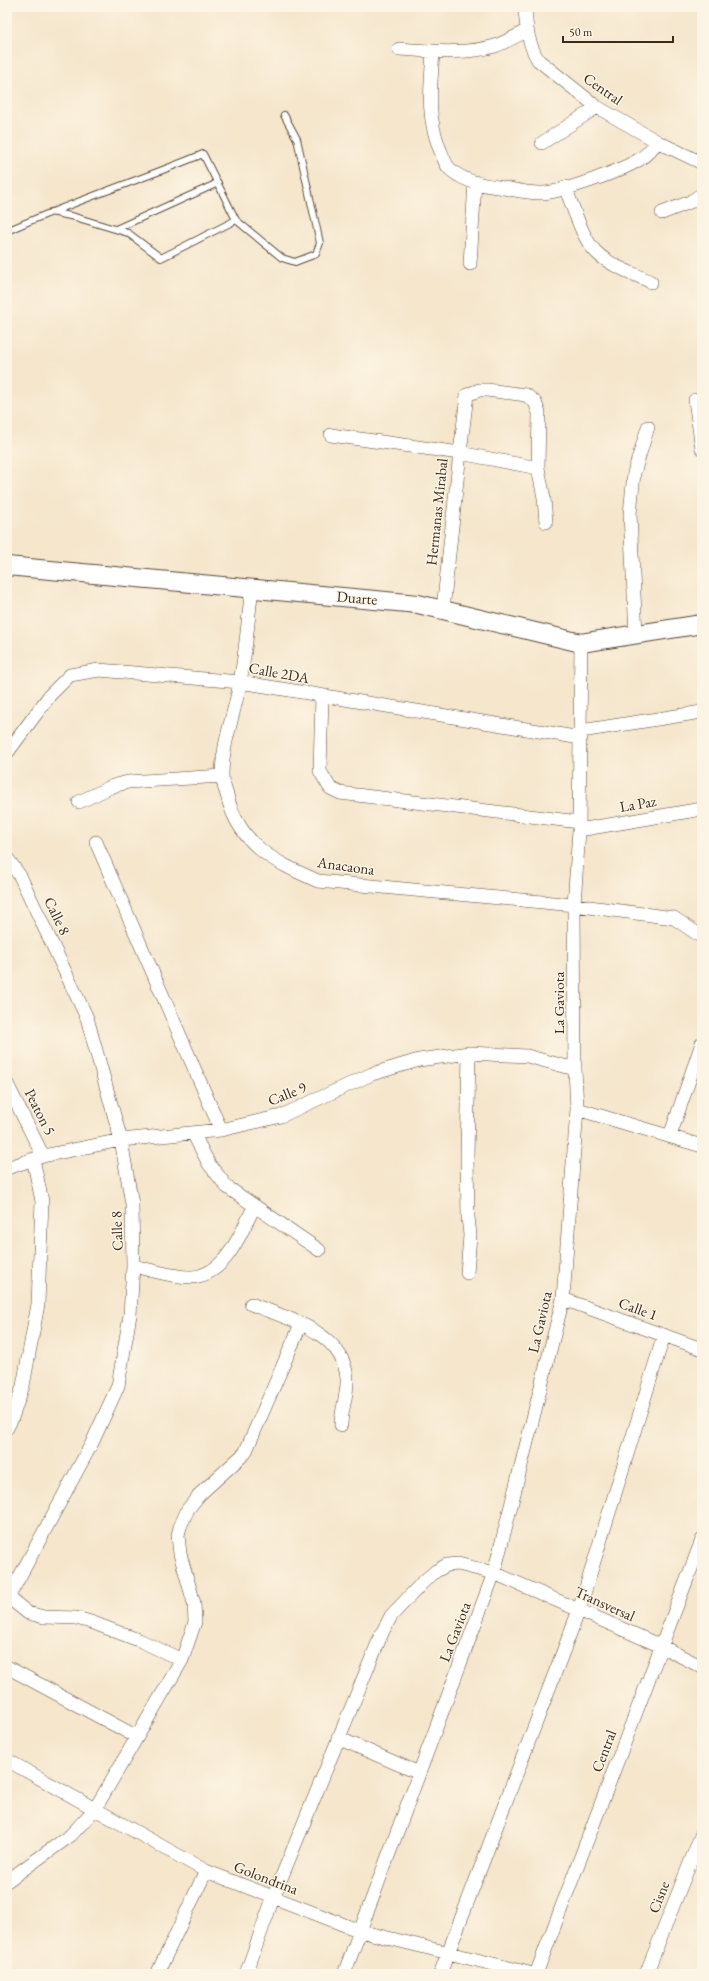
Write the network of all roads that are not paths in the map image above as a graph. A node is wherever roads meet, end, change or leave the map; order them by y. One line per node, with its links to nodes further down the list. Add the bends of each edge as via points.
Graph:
1 (526, 7): 2 (street, Central)
2 (526, 31): 4 (street, via 486,48); 5 (street, Central, via 538,60)
3 (398, 49): 4 (street)
4 (433, 51): 10 (street, via 430,109 436,138 448,166 455,173)
5 (597, 107): 7 (street, Central); 8 (street)
6 (284, 115): 16 (lane, via 297,140 320,242 316,254 295,262 282,258)
7 (658, 142): 9 (street, Central); 12 (street, via 635,162)
8 (542, 143)
9 (702, 163)
10 (476, 182): 12 (street, via 542,193); 19 (street)
11 (218, 183): 14 (lane, via 203,154); 16 (lane); 17 (lane)
12 (566, 187): 20 (street, via 588,242 596,252 606,260)
13 (702, 194): 15 (street, via 690,202)
14 (51, 212): 17 (lane); 18 (lane)
15 (662, 213)
16 (236, 220): 17 (lane, via 161,258 128,233)
17 (116, 229)
18 (7, 231)
19 (470, 264)
20 (651, 282)
21 (695, 400): 24 (street)
22 (648, 427): 32 (street, via 634,473 630,514)
23 (331, 435): 25 (street, Hermanas Mirabal)
24 (702, 449)
25 (460, 453): 26 (street); 26 (street, via 467,395 487,390 526,395 538,407); 30 (street, Hermanas Mirabal)
26 (538, 468): 27 (street)
27 (546, 522)
28 (7, 566): 29 (street, Duarte)
29 (252, 588): 30 (street, Duarte, via 418,604); 34 (street, Anacaona)
30 (443, 609): 33 (street, Duarte)
31 (702, 624): 32 (street, Duarte)
32 (636, 634): 33 (street, Duarte)
33 (581, 643): 37 (street, La Gaviota)
34 (240, 682): 35 (street, Calle 2DA); 38 (street, Calle 2DA, via 99,670 70,675 50,695); 39 (street, Anacaona, via 225,748)
35 (322, 696): 37 (street, Calle 2DA); 42 (street, La Paz, via 320,771 330,788 340,793)
36 (702, 712): 37 (street, Calle 2DA)
37 (581, 735): 42 (street, La Gaviota)
38 (7, 753)
39 (222, 776): 40 (street, via 128,782 113,786); 45 (street, Anacaona, via 231,811 246,838 291,870 318,881)
40 (80, 802)
41 (702, 809): 42 (street, La Paz)
42 (579, 826): 45 (street, La Gaviota)
43 (96, 842): 52 (street)
44 (7, 858): 55 (street, Calle 8, via 20,876 87,1018)
45 (574, 905): 46 (street, Anacaona, via 674,918); 49 (street, La Gaviota)
46 (702, 937)
47 (702, 1043): 54 (street)
48 (470, 1053): 49 (street, Calle 9, via 527,1056); 52 (street, Calle 9, via 419,1060 372,1074 281,1116); 62 (street, via 467,1157 470,1235)
49 (575, 1069): 51 (street, La Gaviota)
50 (7, 1084): 57 (street, Peaton 5)
51 (577, 1109): 54 (street); 63 (street, La Gaviota)
52 (221, 1130): 53 (street, Calle 9)
53 (193, 1132): 55 (street, Calle 9); 59 (street, via 221,1182)
54 (670, 1136): 56 (street)
55 (122, 1140): 57 (street, Calle 9); 61 (street, Calle 8, via 132,1204)
56 (702, 1146)
57 (38, 1157): 58 (street, Calle 9); 69 (street, Peaton 5, via 42,1201 38,1304 23,1386)
58 (7, 1168)
59 (254, 1207): 60 (street); 61 (street, via 228,1255 203,1276 177,1276)
60 (319, 1250)
61 (133, 1266): 72 (street, Calle 8, via 130,1315 118,1386 92,1443)
62 (467, 1273)
63 (563, 1299): 66 (street, Calle 1); 71 (street, La Gaviota)
64 (251, 1304): 65 (street)
65 (301, 1324): 68 (street, via 326,1338 341,1356 348,1380); 75 (street, via 245,1453 200,1494 188,1509 180,1526 180,1554 194,1603 195,1622)
66 (664, 1336): 67 (street, Calle 1); 73 (street)
67 (702, 1349)
68 (341, 1425)
69 (7, 1428)
70 (702, 1540): 74 (street, Central)
71 (494, 1573): 73 (street, Transversal); 79 (street, Transversal, via 458,1564 447,1565 436,1571 400,1605 382,1633); 81 (street, La Gaviota)
72 (8, 1595): 75 (street, via 28,1613 91,1622)
73 (579, 1610): 74 (street, Transversal); 88 (street)
74 (660, 1646): 77 (street, Transversal); 93 (street, Central)
75 (182, 1660): 78 (street)
76 (7, 1666): 78 (street)
77 (702, 1667)
78 (137, 1737): 82 (street)
79 (338, 1738): 81 (street); 86 (street)
80 (7, 1760): 82 (street, Golondrina)
81 (419, 1773): 87 (street, La Gaviota)
82 (95, 1809): 84 (street, Golondrina); 85 (street, via 71,1835)
83 (702, 1833): 94 (street, Cisne)
84 (206, 1871): 86 (street, Golondrina); 89 (street)
85 (7, 1881)
86 (273, 1898): 87 (street, Golondrina); 90 (street)
87 (360, 1931): 88 (street, Golondrina); 91 (street, La Gaviota)
88 (448, 1953): 92 (street); 93 (street, Golondrina)
89 (157, 1974)
90 (246, 1974)
91 (344, 1974)
92 (440, 1974)
93 (535, 1974)
94 (646, 1974)

